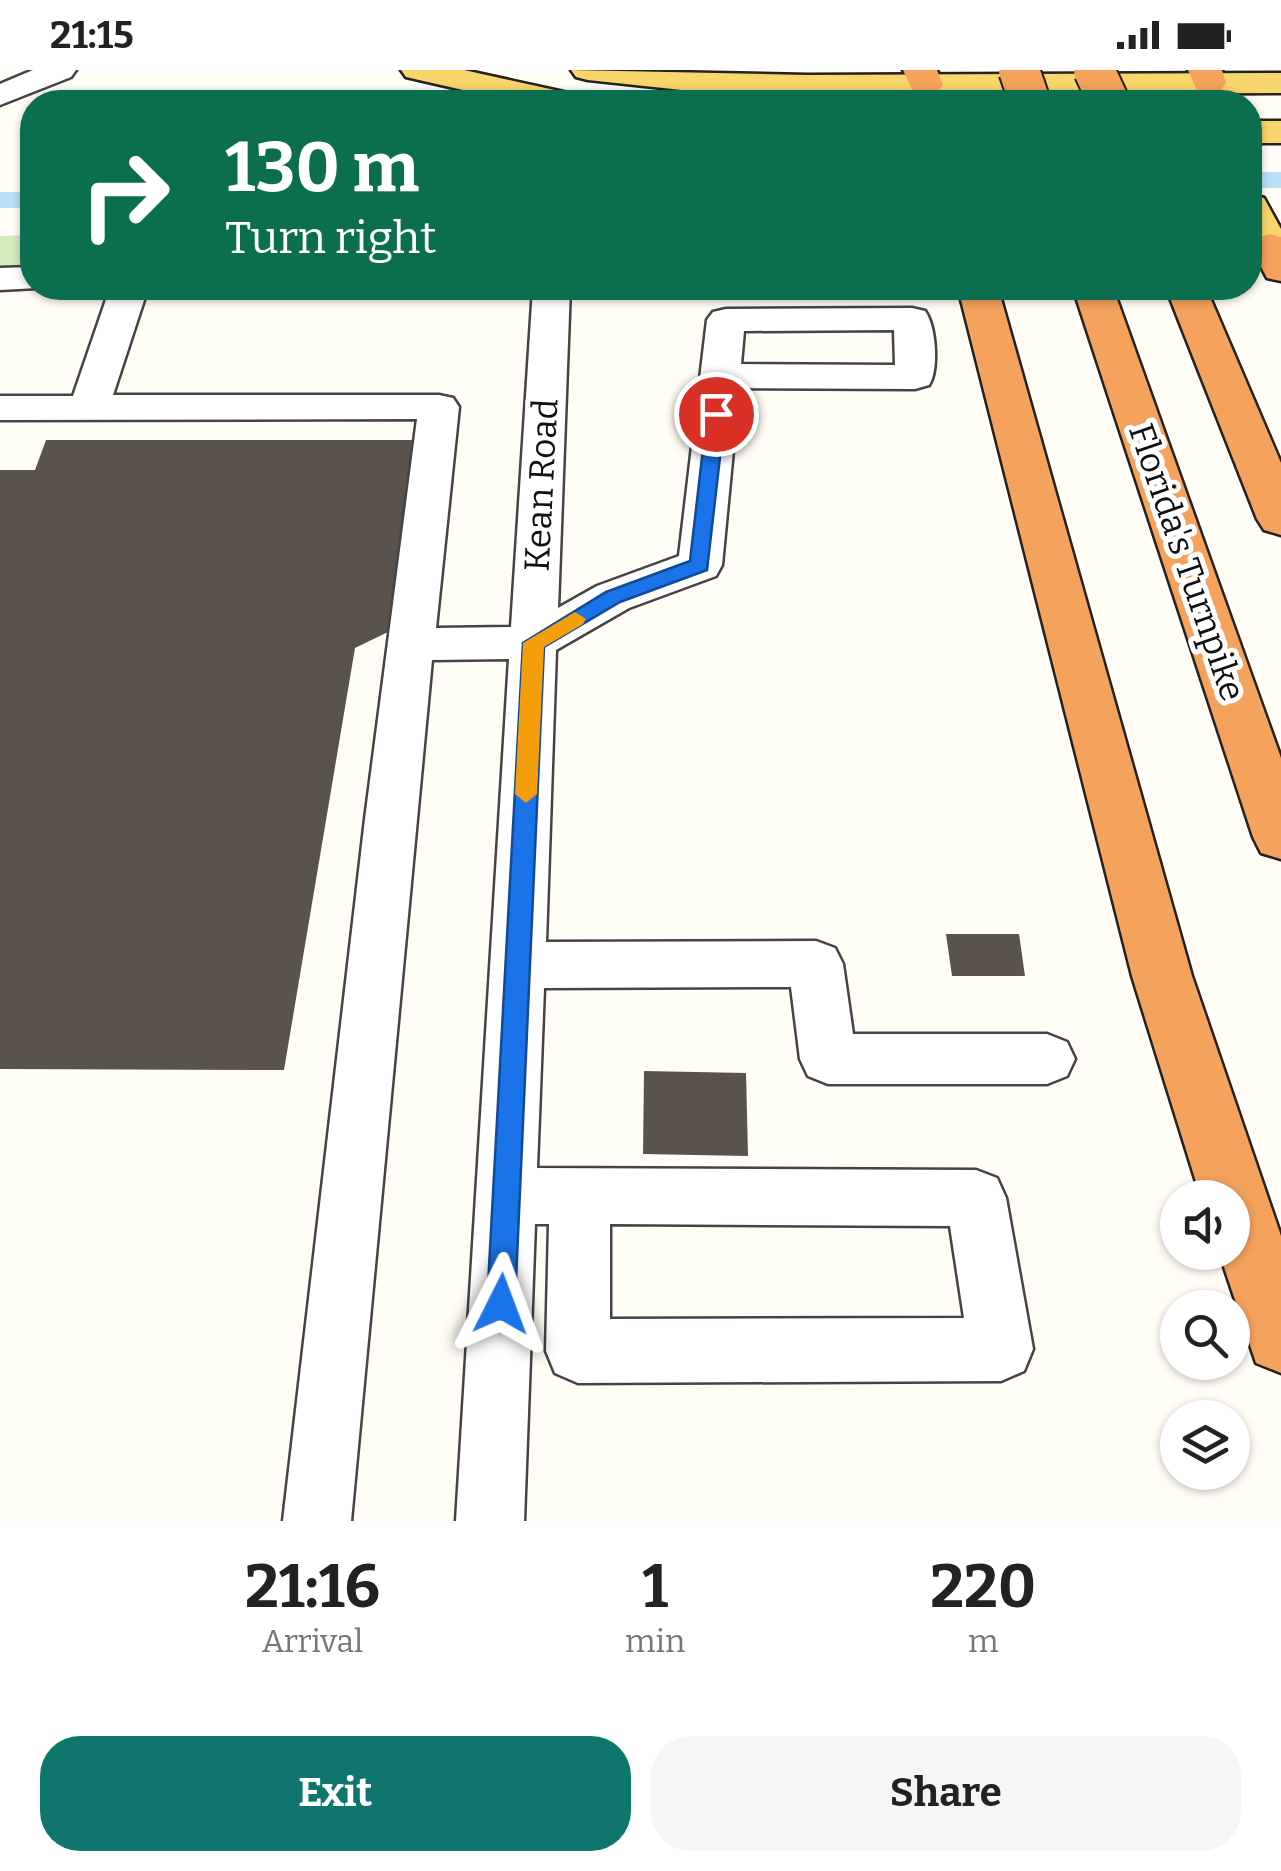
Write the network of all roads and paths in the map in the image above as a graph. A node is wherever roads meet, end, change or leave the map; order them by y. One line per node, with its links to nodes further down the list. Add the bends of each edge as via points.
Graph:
1 (60, 70): 8 (street)
2 (418, 70): 7 (main road)
3 (588, 70): 6 (main road, via 738,85)
4 (1281, 83): 5 (main road)
5 (1208, 85): 6 (main road)
6 (924, 86)
7 (507, 90)
8 (0, 95)
9 (126, 300): 15 (street)
10 (550, 300): 18 (street, Kean Road)
11 (981, 300): 25 (highway, via 1162,976)
12 (1097, 300): 20 (highway, Florida's Turnpike)
13 (1191, 300): 17 (highway)
14 (720, 376): 18 (street, via 700,565 613,597)
15 (90, 406): 16 (street); 19 (street, via 438,407)
16 (0, 408)
17 (1281, 519)
18 (533, 643): 19 (street); 21 (street, Kean Road)
19 (411, 644): 26 (street)
20 (1281, 837)
21 (518, 965): 22 (street, via 816,964 828,1059); 23 (street, Kean Road)
22 (1047, 1059)
23 (506, 1196): 24 (street); 27 (street, Kean Road)
24 (580, 1197): 24 (street, via 976,1198 1001,1348 578,1351)
25 (1281, 1339)
26 (317, 1521)
27 (490, 1521)

